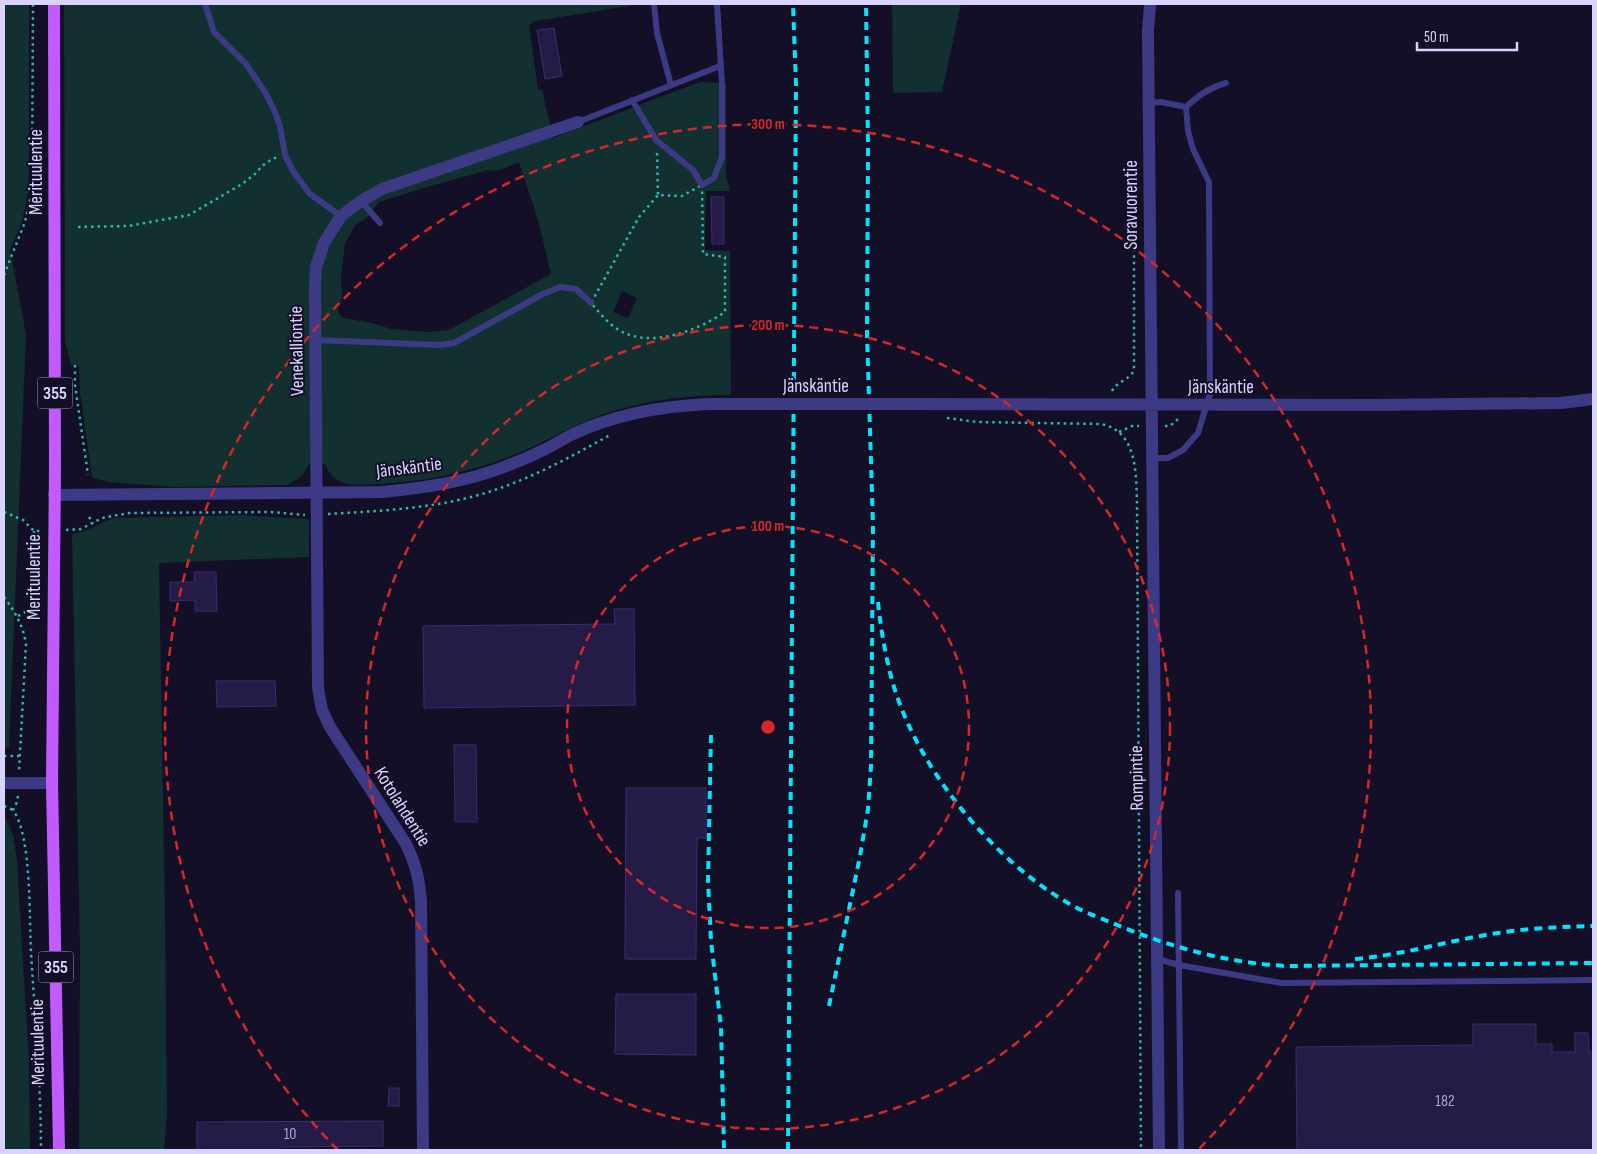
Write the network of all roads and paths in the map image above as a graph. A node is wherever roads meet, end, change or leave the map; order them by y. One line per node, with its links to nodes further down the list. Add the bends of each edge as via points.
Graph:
1 (32, 4): 23 (path, via 32,192 25,222)
2 (54, 4): 38 (main road, Merituulentie / 355)
3 (205, 4): 15 (lane, via 214,32 246,64 265,92 280,126)
4 (654, 4): 9 (lane)
5 (717, 4): 7 (lane)
6 (1150, 4): 11 (street, Soravuorentie)
7 (720, 66): 9 (lane); 17 (lane, via 722,157 714,178)
8 (1226, 83): 12 (lane, via 1198,96)
9 (671, 85): 10 (lane)
10 (632, 100): 13 (lane); 14 (lane)
11 (1149, 103): 12 (lane, via 1161,102); 16 (street, Soravuorentie)
12 (1186, 108): 31 (lane, via 1188,131 1208,182 1210,394)
13 (578, 122): 19 (street, Venekalliontie, via 382,189)
14 (656, 140): 17 (lane, via 693,170); 18 (path)
15 (286, 155): 20 (lane, via 310,194); 22 (path, via 272,159 242,184 189,215 128,226)
16 (1150, 165): 28 (path, via 1134,188 1134,370 1132,376 1113,389); 29 (street, Soravuorentie)
17 (702, 185): 18 (path, via 682,196); 24 (path, via 704,254 725,257 725,312 709,323 648,339 618,330)
18 (658, 195): 24 (path, via 639,216)
19 (361, 201): 20 (street, Venekalliontie); 21 (lane)
20 (341, 216): 25 (street, Venekalliontie, via 324,243 316,267)
21 (380, 223)
22 (78, 227)
23 (4, 275)
24 (591, 303): 25 (lane, via 576,289 560,287 454,343)
25 (315, 340): 37 (street, Venekalliontie)
26 (75, 365): 36 (path)
27 (1593, 399): 31 (street, Jänskäntie, via 1561,403)
28 (1110, 405): 29 (street, Jänskäntie); 37 (street, Jänskäntie, bridge, via 709,404 657,408 606,421 572,434 539,453 471,478 417,489)
29 (1152, 405): 30 (street, Jänskäntie); 33 (street, Rompintie)
30 (1177, 405): 31 (street, Jänskäntie); 33 (path, via 1177,420 1170,426)
31 (1207, 405): 35 (lane, via 1198,433 1183,450 1168,458)
32 (941, 418): 34 (path, via 977,422 1100,424 1110,425)
33 (1152, 426): 34 (path, via 1132,426); 35 (street, Rompintie)
34 (1119, 432): 59 (path, via 1133,454 1136,467)
35 (1152, 458): 53 (street, Rompintie)
36 (88, 475)
37 (317, 492): 38 (street, Jänskäntie); 58 (street, Kotolahdentie, via 318,688 322,710 406,844 416,864 419,880)
38 (54, 495): 48 (main road, Merituulentie / 355)
39 (4, 512): 43 (path, via 23,520 34,531 31,609)
40 (89, 517): 41 (path)
41 (93, 524)
42 (4, 597): 43 (path)
43 (17, 616): 45 (path, via 26,644)
44 (4, 756): 45 (path)
45 (19, 756): 46 (path)
46 (19, 762)
47 (4, 783): 48 (street)
48 (52, 783): 57 (main road, Merituulentie / 355)
49 (17, 802): 51 (path)
50 (4, 806): 51 (path)
51 (13, 810): 56 (path, via 22,829 27,871)
52 (1178, 893): 54 (lane)
53 (1157, 959): 54 (lane); 60 (street, Rompintie)
54 (1179, 965): 55 (lane, via 1281,983); 61 (lane)
55 (1593, 980)
56 (41, 1150)
57 (59, 1150)
58 (423, 1150)
59 (1141, 1150)
60 (1159, 1150)
61 (1181, 1150)

